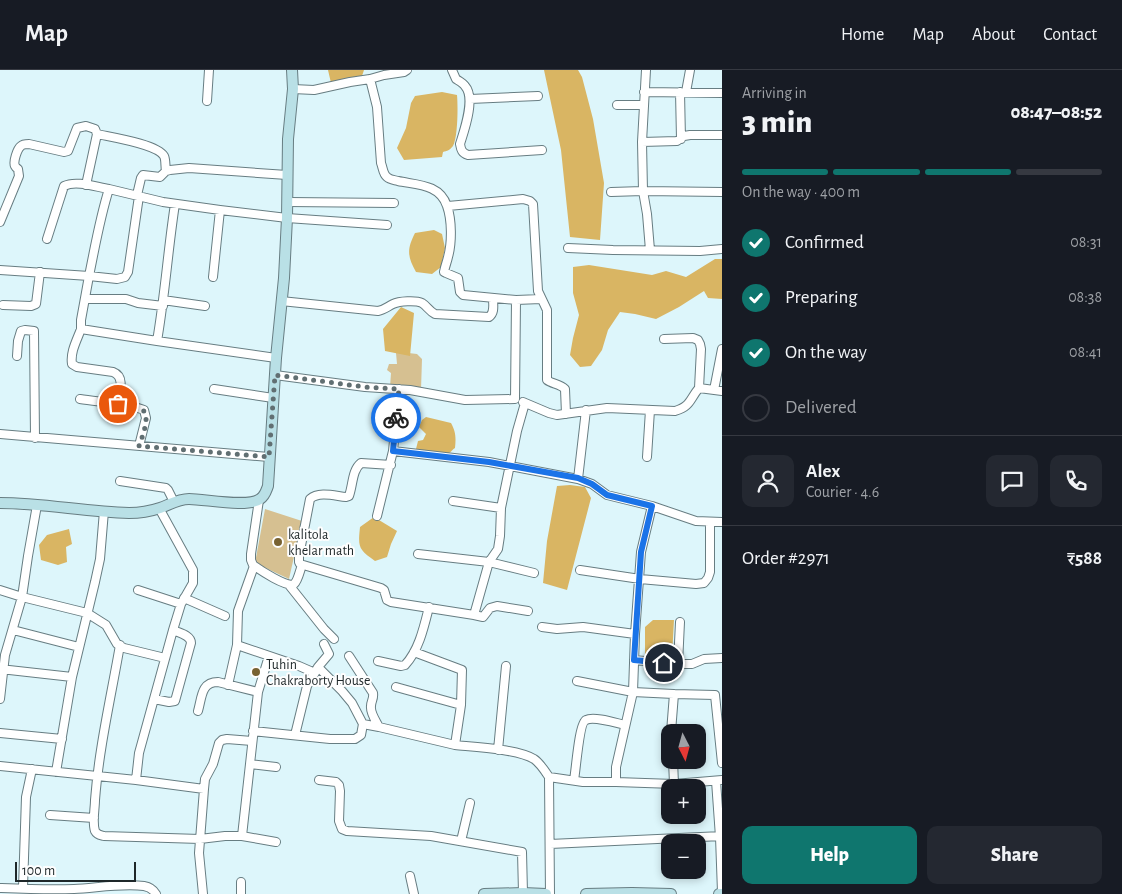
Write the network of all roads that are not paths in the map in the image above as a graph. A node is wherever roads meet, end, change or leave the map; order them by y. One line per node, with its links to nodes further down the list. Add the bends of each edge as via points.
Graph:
1 (209, 70): 14 (street)
2 (292, 70): 8 (street)
3 (407, 70): 7 (street)
4 (452, 70): 13 (street, via 456,80 467,88)
5 (646, 70): 9 (street)
6 (690, 70): 10 (street)
7 (370, 79): 8 (street, via 314,90); 33 (street, via 382,163 387,177 432,188 439,192)
8 (293, 90): 23 (street)
9 (644, 92): 10 (street); 16 (street)
10 (683, 92): 11 (street); 19 (street)
11 (722, 93)
12 (538, 96): 13 (street)
13 (470, 99): 21 (street, via 460,144 464,153)
14 (207, 101)
15 (617, 105): 16 (street)
16 (643, 106): 20 (street)
17 (97, 134): 22 (street, via 147,145 159,151 164,155); 24 (street); 36 (street, via 92,127 77,128 70,148 64,152 29,144 21,146 14,163 19,176)
18 (722, 135): 19 (street, via 690,134)
19 (681, 139): 20 (street)
20 (642, 142): 26 (street)
21 (542, 150)
22 (166, 171): 23 (street, via 189,168); 29 (street, via 160,177 144,175)
23 (287, 175): 30 (street)
24 (86, 185): 25 (street); 38 (street, via 64,186)
25 (110, 189): 29 (street); 44 (street)
26 (644, 191): 27 (street); 28 (street); 41 (street)
27 (611, 192)
28 (722, 192)
29 (138, 196): 32 (street); 44 (street, via 125,277)
30 (288, 202): 31 (street); 35 (street)
31 (394, 203)
32 (175, 204): 34 (street); 51 (street)
33 (448, 206): 47 (street, via 450,241 444,272 458,278 463,295); 48 (street, via 523,199 533,204)
34 (220, 210): 35 (street); 45 (street)
35 (287, 218): 37 (street); 50 (street)
36 (0, 222)
37 (387, 226)
38 (47, 239)
39 (568, 248): 41 (street)
40 (722, 249): 41 (street)
41 (650, 250)
42 (0, 270): 43 (street)
43 (40, 272): 44 (street); 52 (street, via 36,304)
44 (89, 276): 46 (street)
45 (213, 277)
46 (85, 299): 51 (street); 54 (street)
47 (493, 299): 49 (street); 50 (street, via 493,312 489,317 435,314 419,302 394,303 378,310)
48 (540, 299): 49 (street); 72 (street, via 547,310 547,380 565,389)
49 (516, 300): 67 (street)
50 (281, 301): 59 (street)
51 (163, 303): 53 (street); 56 (street)
52 (3, 305)
53 (205, 306)
54 (81, 329): 56 (street); 69 (street, via 72,352 72,364 118,374 121,379)
55 (664, 339): 61 (street, via 698,340 701,350)
56 (157, 341): 59 (street)
57 (722, 349): 64 (street)
58 (17, 356): 74 (street, via 20,331 34,331)
59 (276, 358): 60 (street)
60 (275, 375): 63 (street); 65 (street)
61 (699, 388): 64 (street); 71 (street, via 684,408)
62 (214, 389): 65 (street)
63 (399, 389): 67 (street, via 465,400); 76 (street)
64 (718, 391)
65 (273, 398): 77 (street)
66 (80, 399): 69 (street)
67 (515, 399): 68 (street)
68 (525, 403): 72 (street, via 550,413); 80 (street)
69 (118, 404): 75 (street, via 144,410 146,422)
70 (586, 410): 71 (street); 72 (street); 81 (street)
71 (650, 410): 78 (street)
72 (566, 414)
73 (0, 434): 74 (street)
74 (35, 438): 75 (street)
75 (139, 446): 77 (street)
76 (393, 451): 79 (street); 80 (street)
77 (269, 457): 83 (street, via 268,486)
78 (647, 457)
79 (391, 465): 92 (street); 97 (street, via 361,462 348,496 320,494 310,499 299,556)
80 (509, 466): 81 (street); 90 (street)
81 (578, 478): 88 (street, via 607,495)
82 (120, 481): 85 (street, via 166,488)
83 (259, 500): 85 (street, via 251,503 187,499); 98 (street, via 251,554)
84 (453, 501): 90 (street)
85 (174, 502): 89 (street)
86 (0, 503): 87 (street)
87 (37, 504): 91 (street); 105 (street)
88 (652, 506): 93 (street); 101 (street, via 641,552)
89 (159, 508): 91 (street, via 131,513); 106 (street, via 193,570 194,583)
90 (501, 508): 96 (street, via 498,550)
91 (104, 511): 109 (street, via 100,559)
92 (377, 516)
93 (710, 522): 94 (street); 101 (street, via 710,572 704,583)
94 (722, 522)
95 (418, 554): 96 (street)
96 (489, 562): 100 (street); 110 (street)
97 (302, 565): 102 (street, via 294,584); 107 (street, via 381,588 391,602)
98 (254, 566): 102 (street); 119 (street, via 238,611)
99 (580, 570): 101 (street)
100 (534, 573)
101 (640, 579): 116 (street)
102 (288, 585): 117 (street)
103 (0, 590): 105 (street)
104 (138, 590): 106 (street)
105 (22, 598): 109 (street); 114 (street)
106 (183, 601): 111 (street); 115 (street)
107 (429, 607): 110 (street); 122 (street)
108 (528, 611): 110 (street, via 497,606 490,608 483,617)
109 (87, 613): 120 (street, via 106,625); 121 (street)
110 (474, 615)
111 (225, 616)
112 (680, 622): 130 (street)
113 (542, 627): 116 (street, via 583,627)
114 (13, 630): 121 (street); 123 (street)
115 (173, 630): 126 (street); 143 (street, via 189,637 191,643 175,701)
116 (635, 634): 128 (street)
117 (334, 639)
118 (324, 644): 133 (street, via 329,654)
119 (237, 645): 124 (street); 136 (street)
120 (120, 646): 126 (street); 163 (street)
121 (79, 647): 134 (street)
122 (414, 652): 129 (street, via 405,665); 144 (street, via 462,670)
123 (3, 655): 132 (street)
124 (269, 656): 133 (street); 138 (street)
125 (349, 656): 149 (street, via 373,693 371,707)
126 (165, 658): 143 (street)
127 (722, 658): 130 (street)
128 (634, 660): 130 (street); 139 (street)
129 (378, 661)
130 (678, 664)
131 (506, 666): 156 (street)
132 (2, 669): 134 (street); 142 (street)
133 (316, 670): 146 (street, via 342,691); 152 (street, via 307,686)
134 (72, 677): 153 (street)
135 (577, 681): 139 (street)
136 (228, 685): 138 (street); 145 (street, via 218,682 207,684)
137 (396, 687): 144 (street)
138 (258, 692): 150 (street)
139 (632, 692): 140 (street); 148 (street)
140 (674, 694): 141 (street); 147 (street)
141 (719, 695): 157 (street)
142 (0, 699)
143 (154, 699): 165 (street, via 139,753)
144 (460, 705): 155 (street)
145 (198, 710)
146 (364, 724): 149 (street); 152 (street, via 361,735 355,739)
147 (672, 724)
148 (625, 725): 167 (street, via 595,718 583,722); 170 (street)
149 (379, 727): 155 (street)
150 (253, 731): 152 (street); 154 (street)
151 (0, 733): 153 (street)
152 (295, 735)
153 (62, 739): 162 (street)
154 (252, 741): 158 (street); 172 (street, via 222,740 205,779)
155 (455, 745): 156 (street)
156 (498, 750): 164 (street, via 526,755 535,760)
157 (722, 763)
158 (250, 764): 160 (street); 176 (street)
159 (0, 766): 161 (street)
160 (276, 767)
161 (32, 769): 162 (street); 184 (street, via 26,797)
162 (56, 772): 163 (street)
163 (97, 776): 165 (street); 175 (street)
164 (549, 777): 167 (street); 181 (street)
165 (136, 780): 172 (street)
166 (319, 780): 179 (street, via 339,785 342,829)
167 (574, 780): 170 (street)
168 (719, 780): 169 (street); 177 (street)
169 (706, 781)
170 (616, 782): 171 (street)
171 (661, 784)
172 (204, 789): 178 (street)
173 (470, 803): 179 (street)
174 (50, 815): 175 (street)
175 (94, 818): 178 (street, via 95,830 100,836)
176 (242, 836): 178 (street); 180 (street)
177 (721, 837): 181 (street); 189 (street)
178 (200, 839): 191 (street)
179 (461, 841): 188 (street, via 522,852)
180 (276, 842)
181 (550, 844): 196 (street)
182 (410, 876): 193 (street)
183 (241, 882): 192 (street)
184 (22, 888): 185 (street); 187 (street)
185 (3, 890)
186 (96, 891): 187 (street); 190 (street, via 116,886 143,886)
187 (72, 892)
188 (523, 893): 194 (street); 195 (street)
189 (721, 893)
190 (156, 894)
191 (203, 894)
192 (241, 894)
193 (414, 894)
194 (484, 894)
195 (546, 894)
196 (550, 894)
197 (586, 894): 198 (street)
198 (671, 894)

